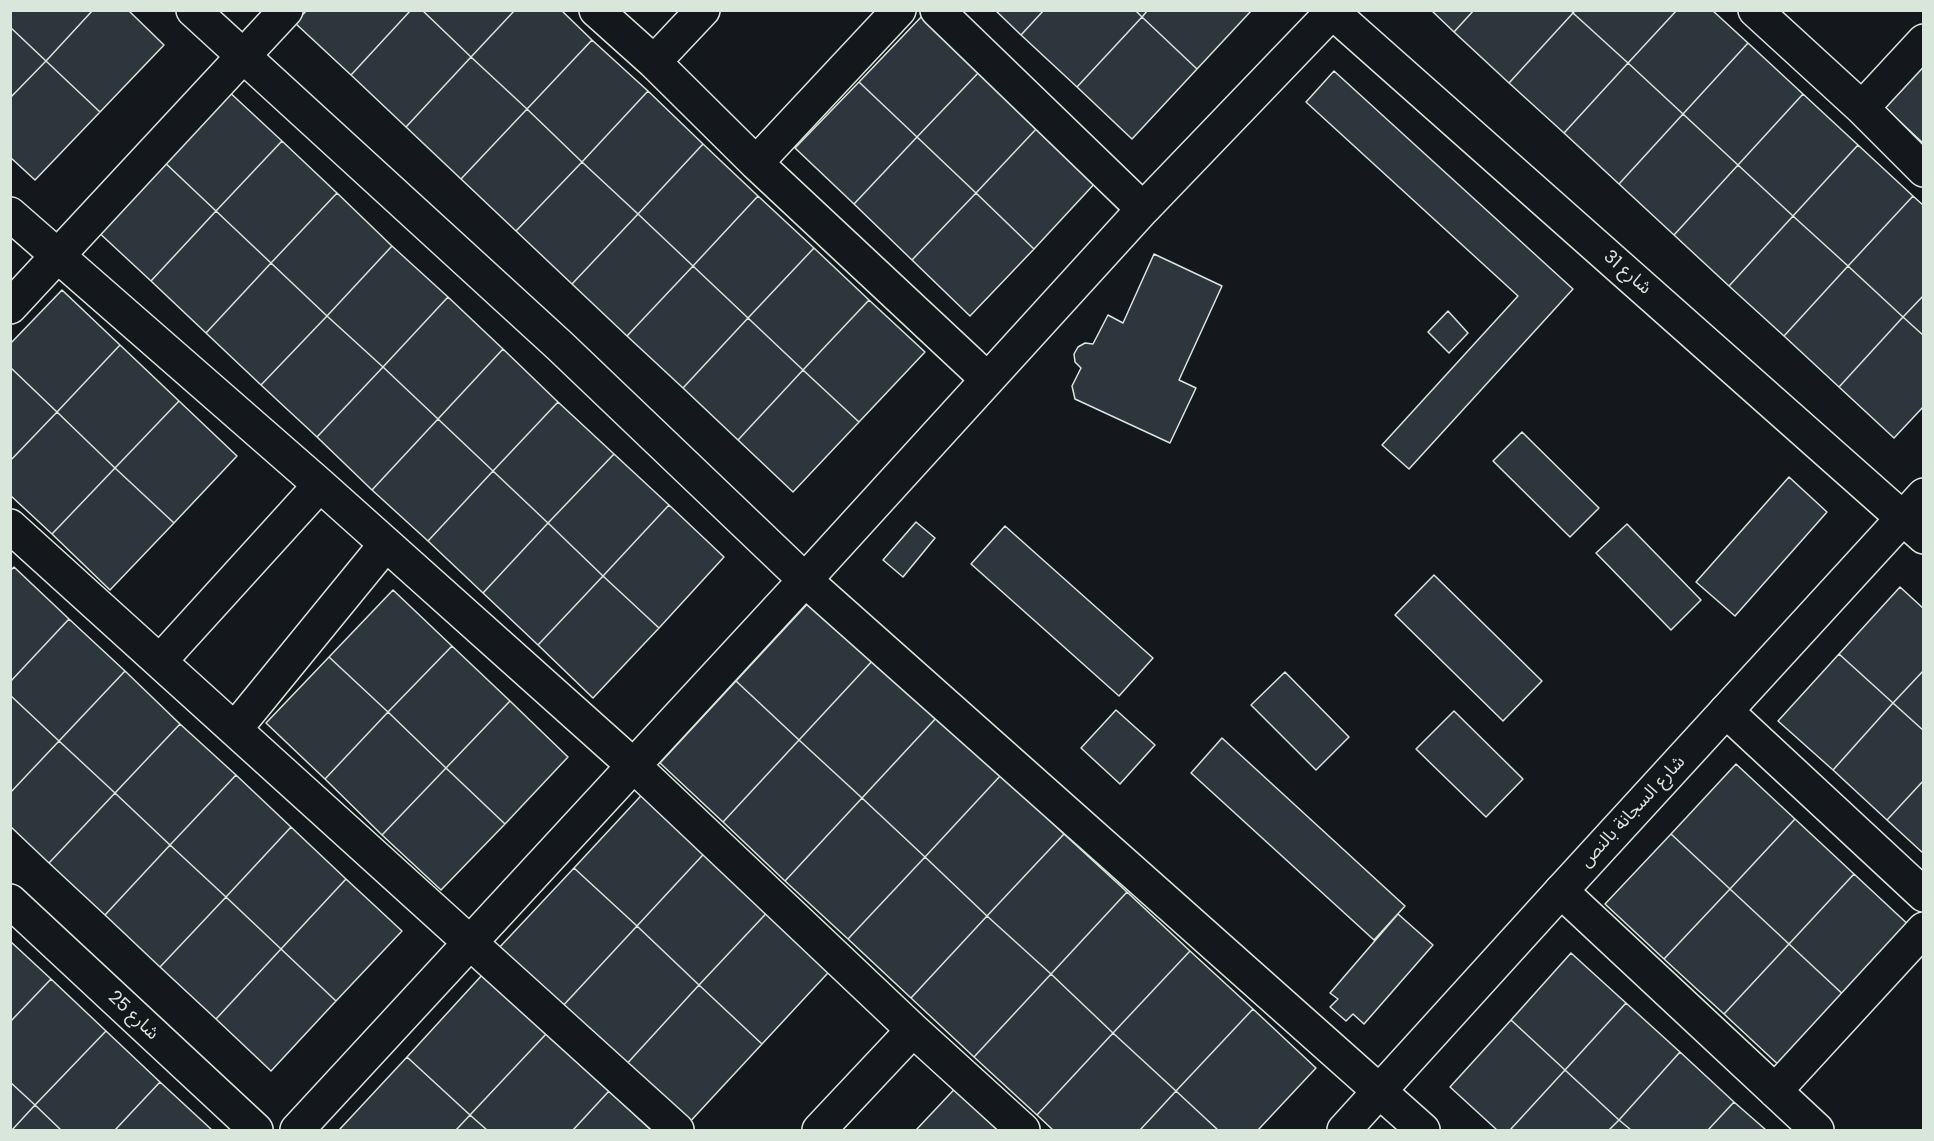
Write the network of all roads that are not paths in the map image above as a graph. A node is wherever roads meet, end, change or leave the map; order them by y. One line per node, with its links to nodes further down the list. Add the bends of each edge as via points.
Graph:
1 (193, 10): 10 (street)
2 (286, 10): 10 (street)
3 (596, 10): 11 (street)
4 (703, 10): 11 (street)
5 (899, 10): 13 (street)
6 (937, 10): 15 (street)
7 (1332, 11): 15 (street); 21 (street, شارع 31)
8 (1768, 14): 12 (street)
9 (1923, 41): 12 (street)
10 (242, 57): 17 (street); 24 (street, via 560,346)
11 (654, 62): 13 (street)
12 (1862, 108): 14 (street)
13 (756, 163): 19 (street)
14 (1923, 170)
15 (1143, 209): 19 (street)
16 (10, 214): 17 (street)
17 (57, 256): 18 (street); 20 (street)
18 (10, 307)
19 (987, 380): 24 (street)
20 (320, 485): 23 (street); 25 (street)
21 (1916, 516): 26 (street, شارع السجانة بالنص)
22 (10, 526): 25 (street)
23 (386, 544): 27 (street); 28 (street)
24 (805, 580): 28 (street); 35 (street)
25 (160, 661): 27 (street)
26 (1726, 711): 29 (street, شارع السجانة بالنص); 30 (street)
27 (235, 729): 33 (street)
28 (634, 766): 33 (street); 34 (street)
29 (1560, 891): 35 (street, شارع السجانة بالنص); 36 (street)
30 (1923, 895)
31 (10, 901): 37 (street, شارع 25)
32 (1923, 929): 36 (street)
33 (470, 942): 38 (street); 39 (street)
34 (913, 1030): 40 (street); 41 (street)
35 (1381, 1091): 42 (street, شارع السجانة بالنص); 43 (street)
36 (1775, 1091): 44 (street)
37 (255, 1131)
38 (297, 1131)
39 (677, 1131)
40 (819, 1131)
41 (1023, 1131)
42 (1344, 1131)
43 (1423, 1131)
44 (1817, 1131)

